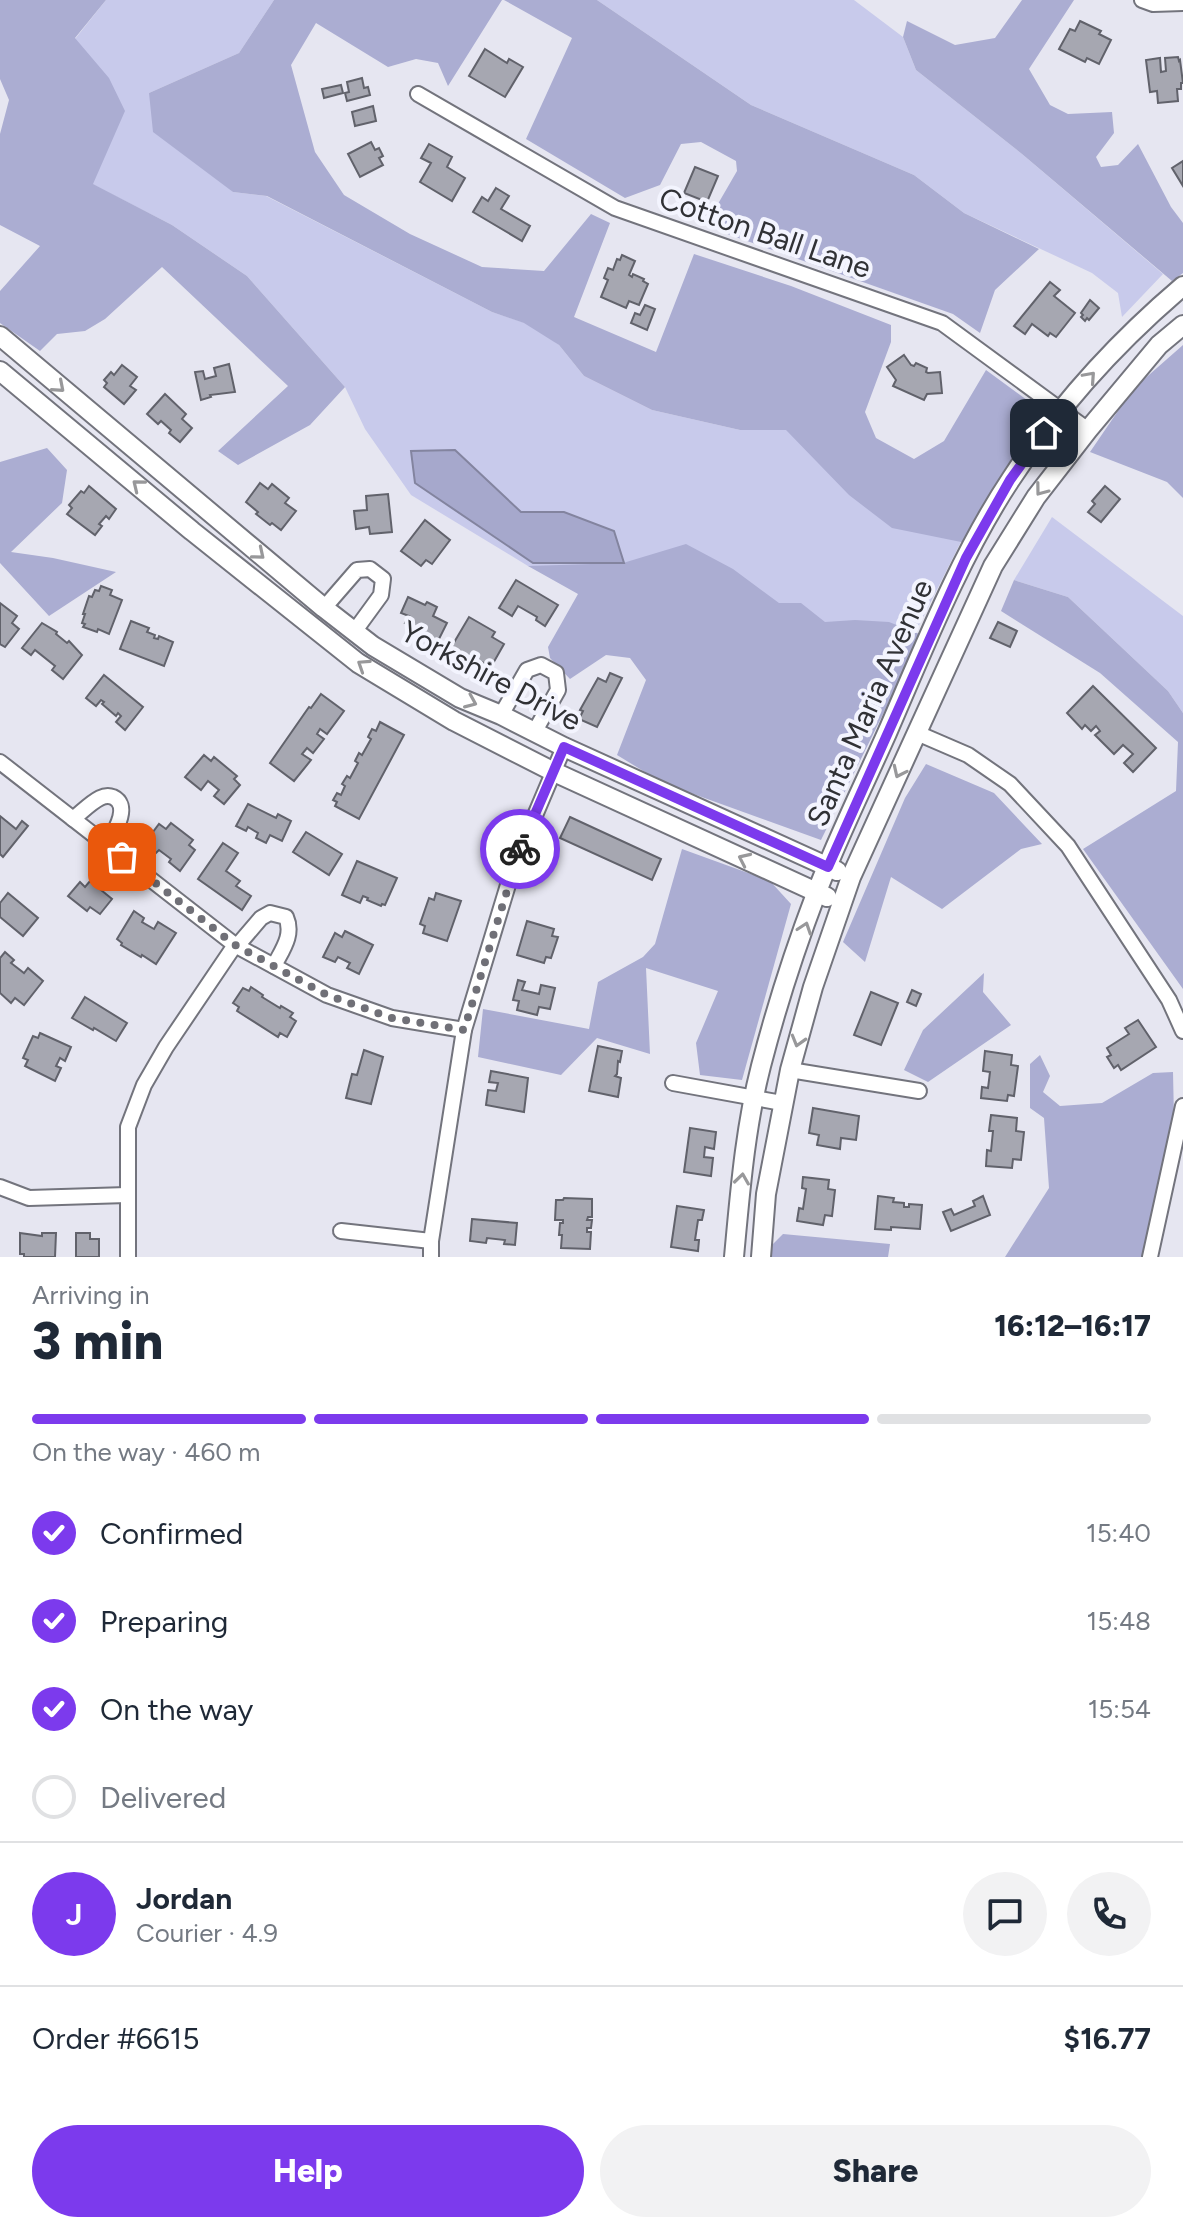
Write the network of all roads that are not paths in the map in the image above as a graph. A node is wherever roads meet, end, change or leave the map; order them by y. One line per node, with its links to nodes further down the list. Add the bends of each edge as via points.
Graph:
1 (1142, 0): 2 (street)
2 (1183, 3)
3 (418, 94): 10 (street, Cotton Ball Lane, via 615,208 942,323)
4 (1183, 286): 5 (street, Santa Maria Avenue)
5 (1139, 323): 8 (street); 10 (street, Santa Maria Avenue, one-way to 5)
6 (1183, 325): 8 (street, Santa Maria Avenue)
7 (0, 336): 12 (street, Yorkshire Drive, one-way to 12)
8 (1159, 345): 11 (street, Santa Maria Avenue)
9 (0, 371): 13 (street, Yorkshire Drive, one-way to 9)
10 (1062, 409): 11 (street, Cotton Ball Lane); 14 (street, Santa Maria Avenue, via 1010,480)
11 (1088, 430): 15 (street, Santa Maria Avenue, one-way to 15, via 1036,497)
12 (196, 501): 13 (street); 16 (street, Yorkshire Drive, one-way to 16)
13 (180, 521): 25 (street, Yorkshire Drive, one-way to 13, via 358,663)
14 (966, 558): 15 (street); 18 (street, Santa Maria Avenue)
15 (993, 566): 19 (street, Santa Maria Avenue)
16 (324, 608): 17 (street, Yorkshire Drive); 17 (street, via 357,570 370,569 383,579 381,595)
17 (354, 632): 20 (street, Yorkshire Drive, one-way to 20, via 460,698)
18 (912, 677): 19 (street); 28 (street, Santa Maria Avenue)
19 (936, 690): 22 (street, Santa Maria Avenue)
20 (501, 715): 21 (street, Yorkshire Drive); 21 (street, via 527,670 541,665 556,673 558,690)
21 (535, 731): 23 (street, Yorkshire Drive)
22 (917, 733): 29 (street, Santa Maria Avenue, one-way to 29); 35 (street, via 968,755 1010,784 1068,846 1169,1000)
23 (564, 747): 25 (street); 28 (street, Yorkshire Drive)
24 (0, 762): 26 (street)
25 (552, 771): 30 (street, Yorkshire Drive, one-way to 25); 34 (street, via 514,865)
26 (73, 819): 27 (street); 27 (street, via 105,796 118,801 121,816)
27 (107, 845): 32 (street)
28 (828, 867): 29 (street, Yorkshire Drive); 30 (street, Santa Maria Avenue)
29 (851, 877): 31 (street, Santa Maria Avenue)
30 (816, 893): 31 (street, Yorkshire Drive); 39 (street, Santa Maria Avenue, one-way to 30)
31 (841, 903): 36 (street, Santa Maria Avenue, one-way to 36)
32 (236, 945): 33 (street); 33 (street, via 261,918 270,913 286,917 289,936); 43 (street, via 144,1085 128,1127)
33 (274, 966): 34 (street, via 327,995 392,1018)
34 (464, 1030): 45 (street)
35 (1183, 1031)
36 (790, 1070): 38 (street); 40 (street, Santa Maria Avenue)
37 (673, 1083): 39 (street)
38 (919, 1091)
39 (755, 1097): 40 (street); 48 (street, Santa Maria Avenue, one-way to 39)
40 (782, 1103): 49 (street, Santa Maria Avenue)
41 (1183, 1106): 50 (street)
42 (0, 1187): 43 (street, via 29,1198)
43 (127, 1195): 46 (street)
44 (341, 1231): 45 (street)
45 (431, 1241): 47 (street)
46 (128, 1257)
47 (431, 1257)
48 (734, 1257)
49 (761, 1257)
50 (1150, 1257)

